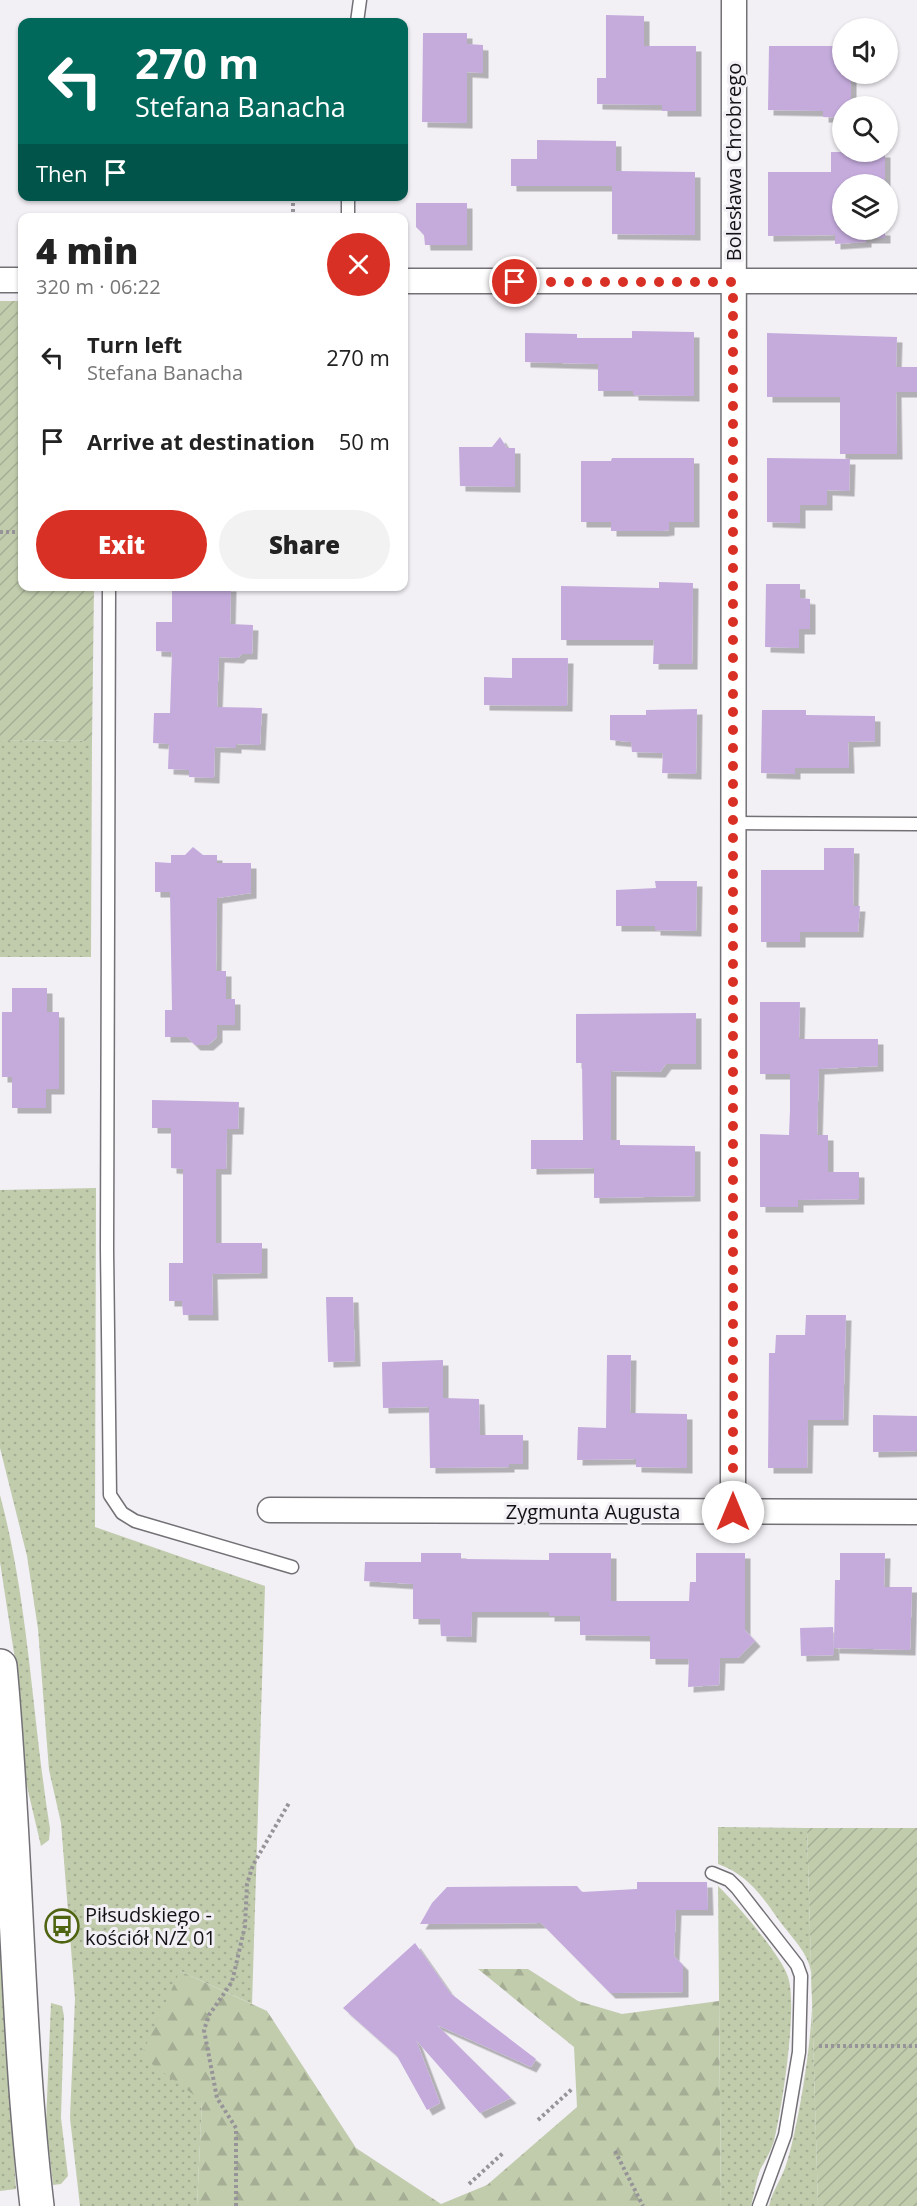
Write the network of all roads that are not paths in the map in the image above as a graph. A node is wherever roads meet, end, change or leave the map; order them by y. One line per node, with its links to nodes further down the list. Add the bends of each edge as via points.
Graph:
1 (360, 0): 3 (lane)
2 (734, 0): 8 (street, Bolesława Chrobrego)
3 (358, 18)
4 (0, 280): 5 (street)
5 (18, 280)
6 (408, 281): 8 (street)
7 (917, 281): 8 (street)
8 (733, 282): 10 (street, Bolesława Chrobrego)
9 (110, 591): 15 (lane, via 110,1495 123,1513 135,1521)
10 (733, 823): 11 (lane); 13 (street, Bolesława Chrobrego)
11 (917, 824)
12 (270, 1510): 13 (street, Zygmunta Augusta)
13 (733, 1512): 14 (street, Zygmunta Augusta)
14 (917, 1512)
15 (292, 1567)
16 (0, 1666): 18 (main road)
17 (711, 1873): 19 (lane, via 737,1888 797,1965 801,1976 799,2052 785,2135)
18 (37, 2206)
19 (759, 2206)

